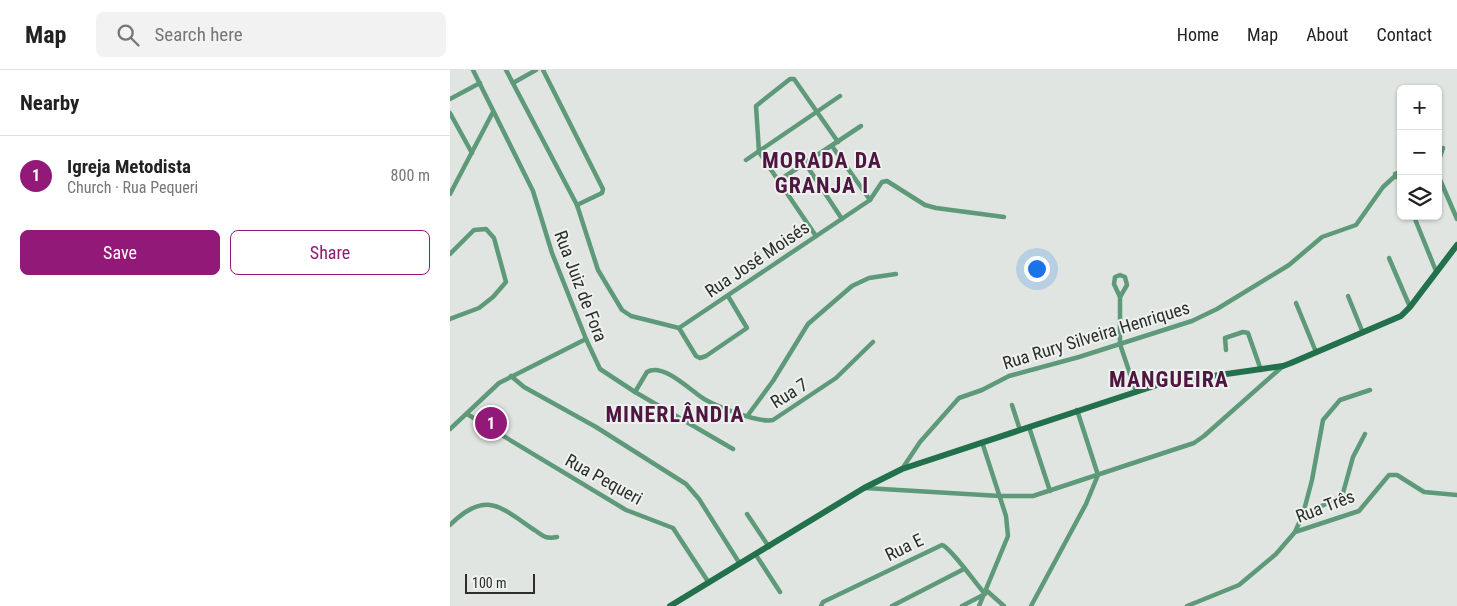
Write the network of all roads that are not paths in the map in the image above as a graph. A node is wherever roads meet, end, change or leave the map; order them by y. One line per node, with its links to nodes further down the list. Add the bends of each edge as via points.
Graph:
1 (473, 70): 5 (street, Rua Juiz de Fora)
2 (506, 70): 6 (street)
3 (536, 70): 6 (street)
4 (543, 70): 24 (street, via 603,190)
5 (480, 83): 8 (street); 10 (street, Rua Juiz de Fora)
6 (513, 83): 24 (street)
7 (840, 96): 9 (street)
8 (450, 99)
9 (818, 111): 13 (street); 15 (street); 15 (street, via 794,79 790,79 756,106)
10 (493, 112): 16 (street); 43 (street, Rua Juiz de Fora, via 534,191 552,253)
11 (450, 113): 16 (street)
12 (861, 126): 13 (street)
13 (838, 142): 14 (street)
14 (832, 146): 18 (street); 23 (street)
15 (759, 152): 17 (street); 20 (street)
16 (472, 153): 22 (street)
17 (746, 160)
18 (805, 164): 20 (street); 26 (street)
19 (1395, 176): 45 (street, Rua Rury Silveira Henriques, via 1383,187 1356,225 1322,237 1289,265 1242,295 1192,321)
20 (778, 181): 29 (street)
21 (1442, 184): 27 (street)
22 (450, 194)
23 (870, 200): 25 (street, Rua José Moisés, via 879,183 887,181 936,208); 26 (street, Rua José Moisés)
24 (577, 206): 41 (street, via 598,270 622,310 631,316)
25 (1004, 217)
26 (842, 219): 29 (street, Rua José Moisés)
27 (1457, 219)
28 (1415, 220): 33 (street)
29 (816, 236): 35 (street, Rua José Moisés)
30 (1457, 245): 33 (street)
31 (450, 254): 40 (street, via 474,230 486,229 494,238 506,278 504,287 479,308)
32 (1389, 258): 39 (street)
33 (1436, 271): 39 (street)
34 (896, 274): 57 (street, via 869,278 852,286 808,324 773,382)
35 (728, 296): 41 (street, Rua José Moisés); 41 (street, via 747,328 706,356 696,356)
36 (1348, 296): 42 (street)
37 (1120, 297): 45 (street)
38 (1296, 303): 47 (street)
39 (1410, 307): 42 (street, via 1392,321)
40 (450, 319)
41 (678, 328)
42 (1364, 333): 47 (street)
43 (586, 339): 50 (street); 52 (street, Rua Juiz de Fora, via 602,371)
44 (874, 342): 57 (street, Rua 7, via 836,378 778,418 764,421)
45 (1120, 344): 53 (street); 64 (street, Rua Rury Silveira Henriques, via 1008,376 958,398 920,442)
46 (1226, 350): 49 (street, via 1225,338 1248,333)
47 (1316, 352): 48 (street)
48 (1283, 366): 49 (street); 65 (street, via 1199,440)
49 (1260, 370): 53 (street, via 1163,383)
50 (511, 376): 56 (street, via 499,383); 79 (street, via 524,387 596,427 686,484)
51 (1370, 390): 73 (street, via 1340,400 1322,424)
52 (635, 392): 57 (street, Rua 7, via 647,372 656,370 672,376 716,405); 63 (street, Rua Juiz de Fora)
53 (1136, 392): 55 (street)
54 (1012, 405): 60 (street)
55 (1076, 410): 58 (street); 65 (street)
56 (467, 414): 59 (street); 81 (street, Rua Pequeri, via 626,510 673,528)
57 (748, 415)
58 (1029, 427): 60 (street); 69 (street)
59 (450, 429)
60 (1020, 430): 62 (street)
61 (1365, 434): 73 (street, via 1353,457 1343,494)
62 (982, 442): 64 (street); 71 (street)
63 (734, 449)
64 (902, 469): 66 (street)
65 (1098, 476): 69 (street); 90 (street)
66 (879, 480): 67 (street); 68 (street)
67 (864, 488): 68 (street); 77 (street)
68 (882, 488): 71 (street)
69 (1050, 490): 71 (street, via 1024,497)
70 (1457, 495): 75 (street, Rua Três, via 1428,493 1397,475 1389,475 1360,511)
71 (1000, 496): 83 (street, via 1008,536)
72 (746, 514): 77 (street)
73 (1303, 514): 75 (street)
74 (450, 525): 76 (street, via 472,507 488,504 498,507 545,538)
75 (1295, 532): 91 (street, Rua Três, via 1276,554 1239,585)
76 (557, 537)
77 (769, 547): 78 (street)
78 (756, 555): 79 (street); 82 (street)
79 (740, 564): 81 (street)
80 (964, 570): 83 (street, Rua E); 85 (street, Rua E, via 949,548 942,545 823,602); 86 (street)
81 (709, 584): 84 (street)
82 (780, 592)
83 (986, 592): 87 (street); 88 (street); 89 (street, Rua E)
84 (670, 606)
85 (821, 606)
86 (892, 606)
87 (962, 606)
88 (979, 606)
89 (1004, 606)
90 (1031, 606)
91 (1187, 606)

